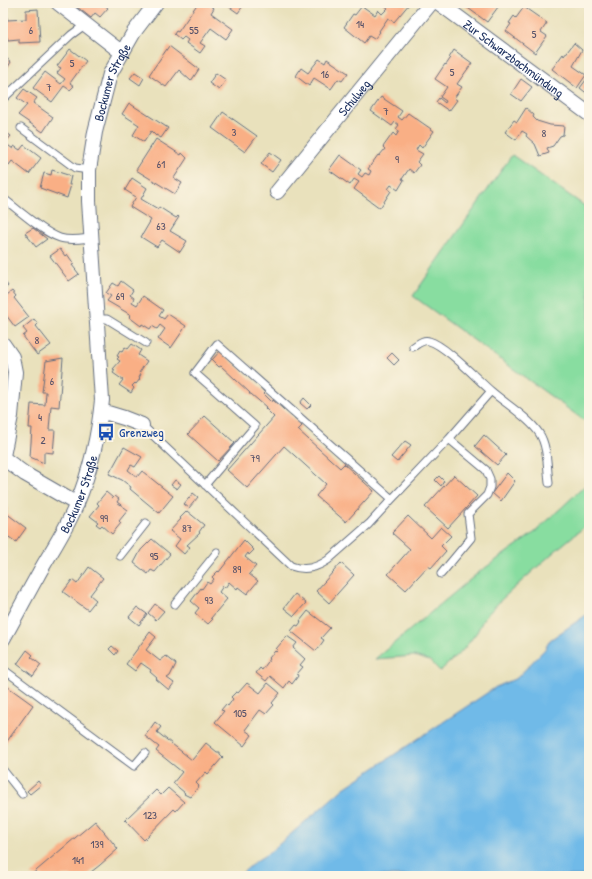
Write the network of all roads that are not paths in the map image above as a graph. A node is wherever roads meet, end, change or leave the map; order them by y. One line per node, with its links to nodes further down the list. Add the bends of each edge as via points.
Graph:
1 (58, 3): 5 (street)
2 (156, 3): 6 (street, Bockumer Straße)
3 (431, 3): 11 (street, Schulweg)
4 (439, 3): 8 (street, Zur Schwarzbachmündung)
5 (86, 24): 6 (street); 7 (lane)
6 (121, 52): 10 (street, Bockumer Straße, via 110,74 95,132)
7 (3, 99)
8 (589, 114)
9 (21, 128): 10 (lane, via 75,168)
10 (89, 170): 13 (street, Bockumer Straße)
11 (277, 192)
12 (3, 198): 13 (lane, via 46,231 60,238)
13 (91, 238): 14 (street, Bockumer Straße)
14 (96, 319): 16 (lane, via 107,319); 19 (street, Bockumer Straße)
15 (3, 344): 22 (street, via 12,357 15,372)
16 (146, 344)
17 (413, 347): 18 (lane, via 422,341 429,341 446,350)
18 (491, 391): 21 (lane); 23 (lane, via 532,424 539,433 545,449)
19 (101, 411): 20 (street); 26 (street, Bockumer Straße)
20 (142, 425): 24 (lane)
21 (449, 439): 25 (lane); 30 (lane, via 486,470 490,486 487,495 468,514 471,538)
22 (3, 457): 26 (street, via 25,474)
23 (549, 483)
24 (205, 485): 25 (lane, via 291,566 299,569 310,569 328,560 369,524); 25 (lane, via 255,426 195,373 217,344)
25 (392, 499)
26 (77, 504): 32 (street, Bockumer Straße)
27 (146, 523): 29 (lane)
28 (217, 552): 31 (lane)
29 (120, 556)
30 (441, 574)
31 (175, 604)
32 (3, 639)
33 (3, 669): 34 (lane, via 134,766)
34 (145, 753)
35 (3, 770): 36 (lane)
36 (22, 794)

